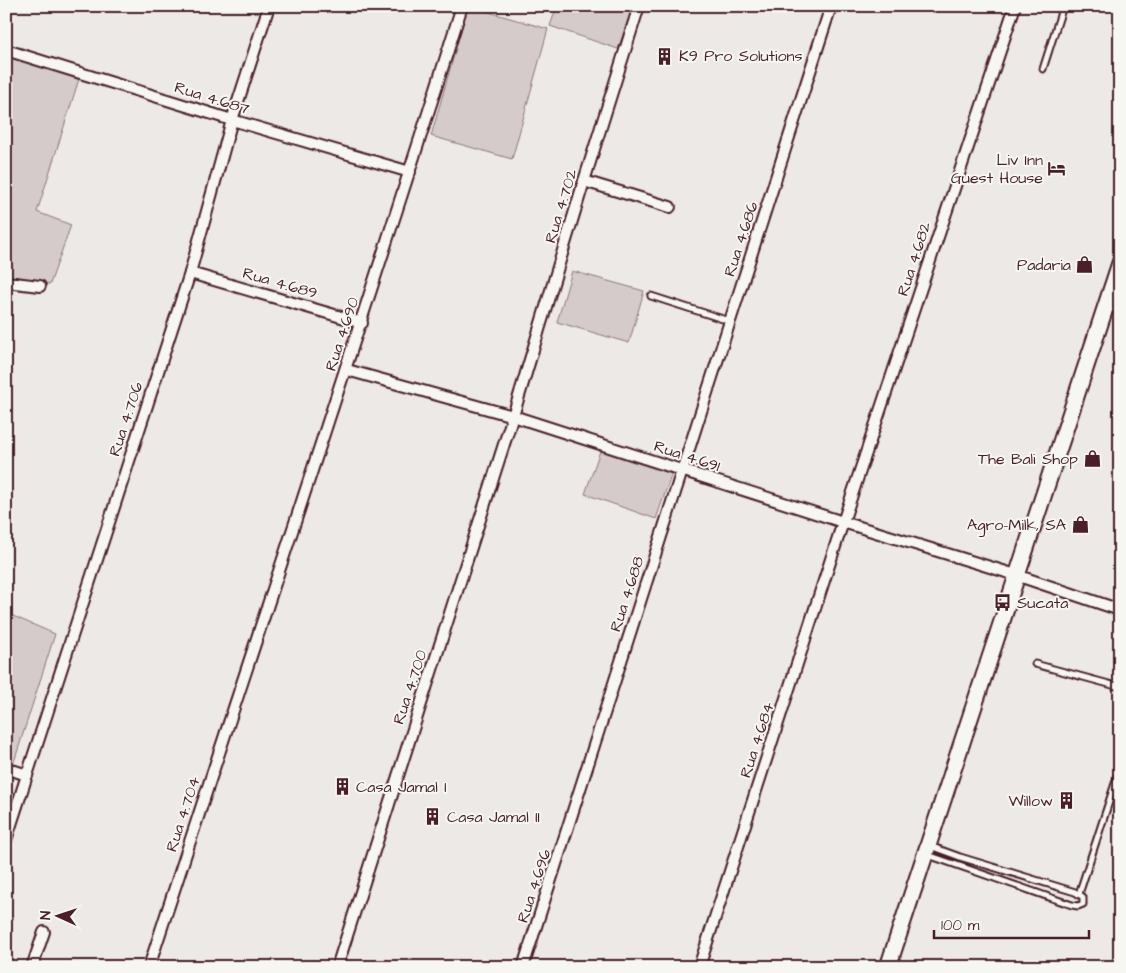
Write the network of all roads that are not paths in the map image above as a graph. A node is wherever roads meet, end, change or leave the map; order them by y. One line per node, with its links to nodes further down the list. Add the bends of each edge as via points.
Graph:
1 (269, 6): 9 (street, Rua 4.706)
2 (462, 6): 10 (street, Rua 4.690)
3 (639, 6): 11 (street, Rua 4.702)
4 (831, 6): 19 (street, Rua 4.686)
5 (1015, 6): 24 (street, Rua 4.682)
6 (1063, 6): 8 (lane)
7 (6, 50): 9 (street, Rua 4.687)
8 (1043, 68)
9 (232, 120): 10 (street, Rua 4.687); 14 (street, Rua 4.706)
10 (410, 172): 20 (street, Rua 4.690)
11 (584, 181): 12 (street); 22 (street, Rua 4.702)
12 (670, 207)
13 (1120, 263): 18 (main road)
14 (190, 273): 20 (street, Rua 4.689); 33 (street, Rua 4.706)
15 (6, 282): 16 (street)
16 (40, 286)
17 (651, 296): 19 (lane)
18 (1112, 309): 25 (main road)
19 (730, 321): 23 (street, Rua 4.686)
20 (362, 323): 21 (street, Rua 4.690)
21 (346, 370): 22 (street, Rua 4.691); 28 (street, Rua 4.690)
22 (513, 416): 23 (street, Rua 4.691); 40 (street, Rua 4.700)
23 (683, 470): 24 (street, Rua 4.691); 30 (street, Rua 4.688)
24 (842, 522): 25 (street, Rua 4.691); 42 (street, Rua 4.684)
25 (1016, 575): 26 (street, Rua 4.691); 35 (main road)
26 (1120, 610)
27 (1036, 664): 29 (lane)
28 (246, 670): 39 (street, Rua 4.704)
29 (1120, 687)
30 (600, 728): 41 (street, Rua 4.696)
31 (6, 768): 33 (street)
32 (1120, 768): 36 (lane)
33 (27, 775): 34 (street, Rua 4.706)
34 (6, 840)
35 (927, 849): 36 (lane); 36 (lane, via 1078,906 1083,904 1083,897); 43 (main road)
36 (1079, 894)
37 (44, 932): 38 (street)
38 (32, 967)
39 (149, 967)
40 (337, 967)
41 (523, 967)
42 (699, 967)
43 (888, 967)

